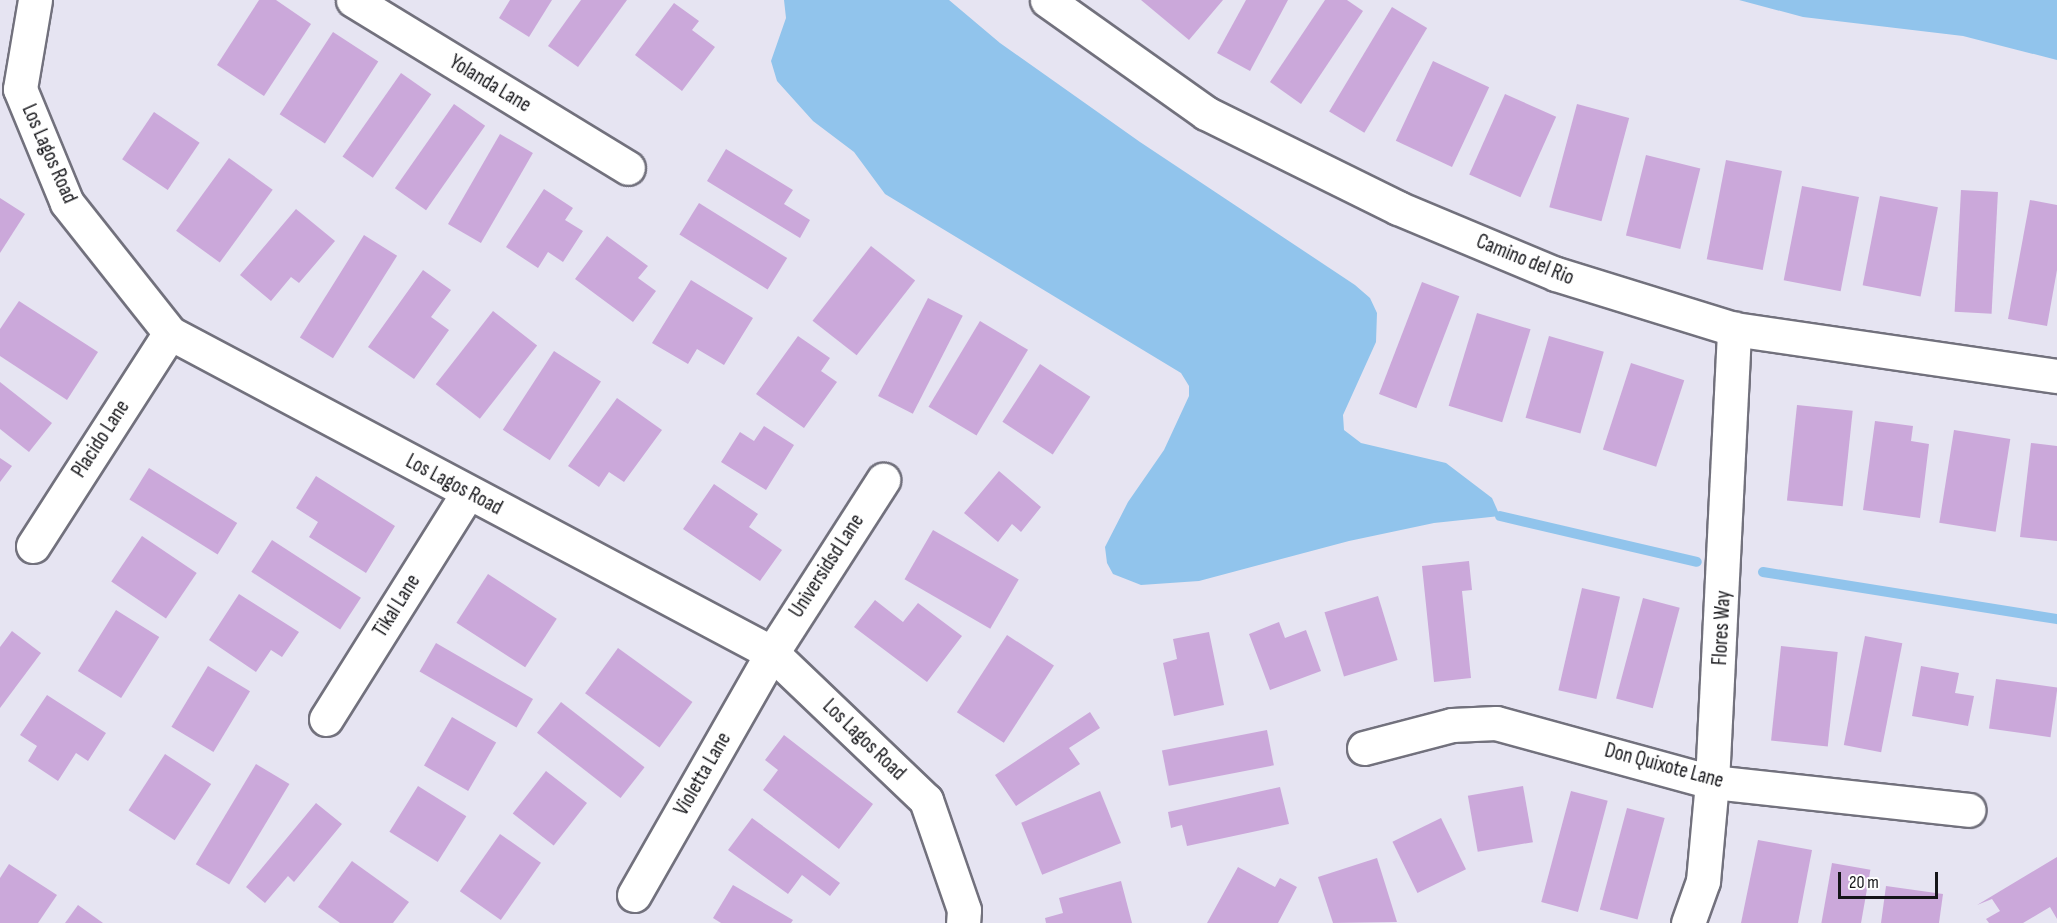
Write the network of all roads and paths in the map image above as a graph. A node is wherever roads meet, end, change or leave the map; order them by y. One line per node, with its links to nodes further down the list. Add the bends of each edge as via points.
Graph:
1 (34, 0): 4 (street, Los Lagos Road)
2 (353, 0): 5 (street, Yolanda Lane)
3 (1047, 0): 6 (street, Camino del Rio, via 1206,113 1398,208 1556,274)
4 (10, 91): 7 (street, Los Lagos Road, via 67,203)
5 (628, 168)
6 (1734, 329): 8 (street, Camino del Rio); 15 (street, Flores Way)
7 (170, 333): 10 (street, Los Lagos Road); 11 (street, Placido Lane)
8 (2057, 376)
9 (883, 480): 12 (street, Universidsd Lane)
10 (468, 493): 12 (street, Los Lagos Road); 13 (street, Tikal Lane)
11 (33, 546)
12 (772, 653): 17 (street, Violetta Lane); 18 (street, Los Lagos Road, via 926,800 964,910)
13 (326, 719)
14 (1364, 748): 15 (street, Don Quixote Lane, via 1452,725 1496,723)
15 (1712, 782): 16 (street, Don Quixote Lane); 19 (street, Flores Way, via 1703,881)
16 (1968, 810)
17 (634, 895)
18 (963, 923)
19 (1688, 923)

